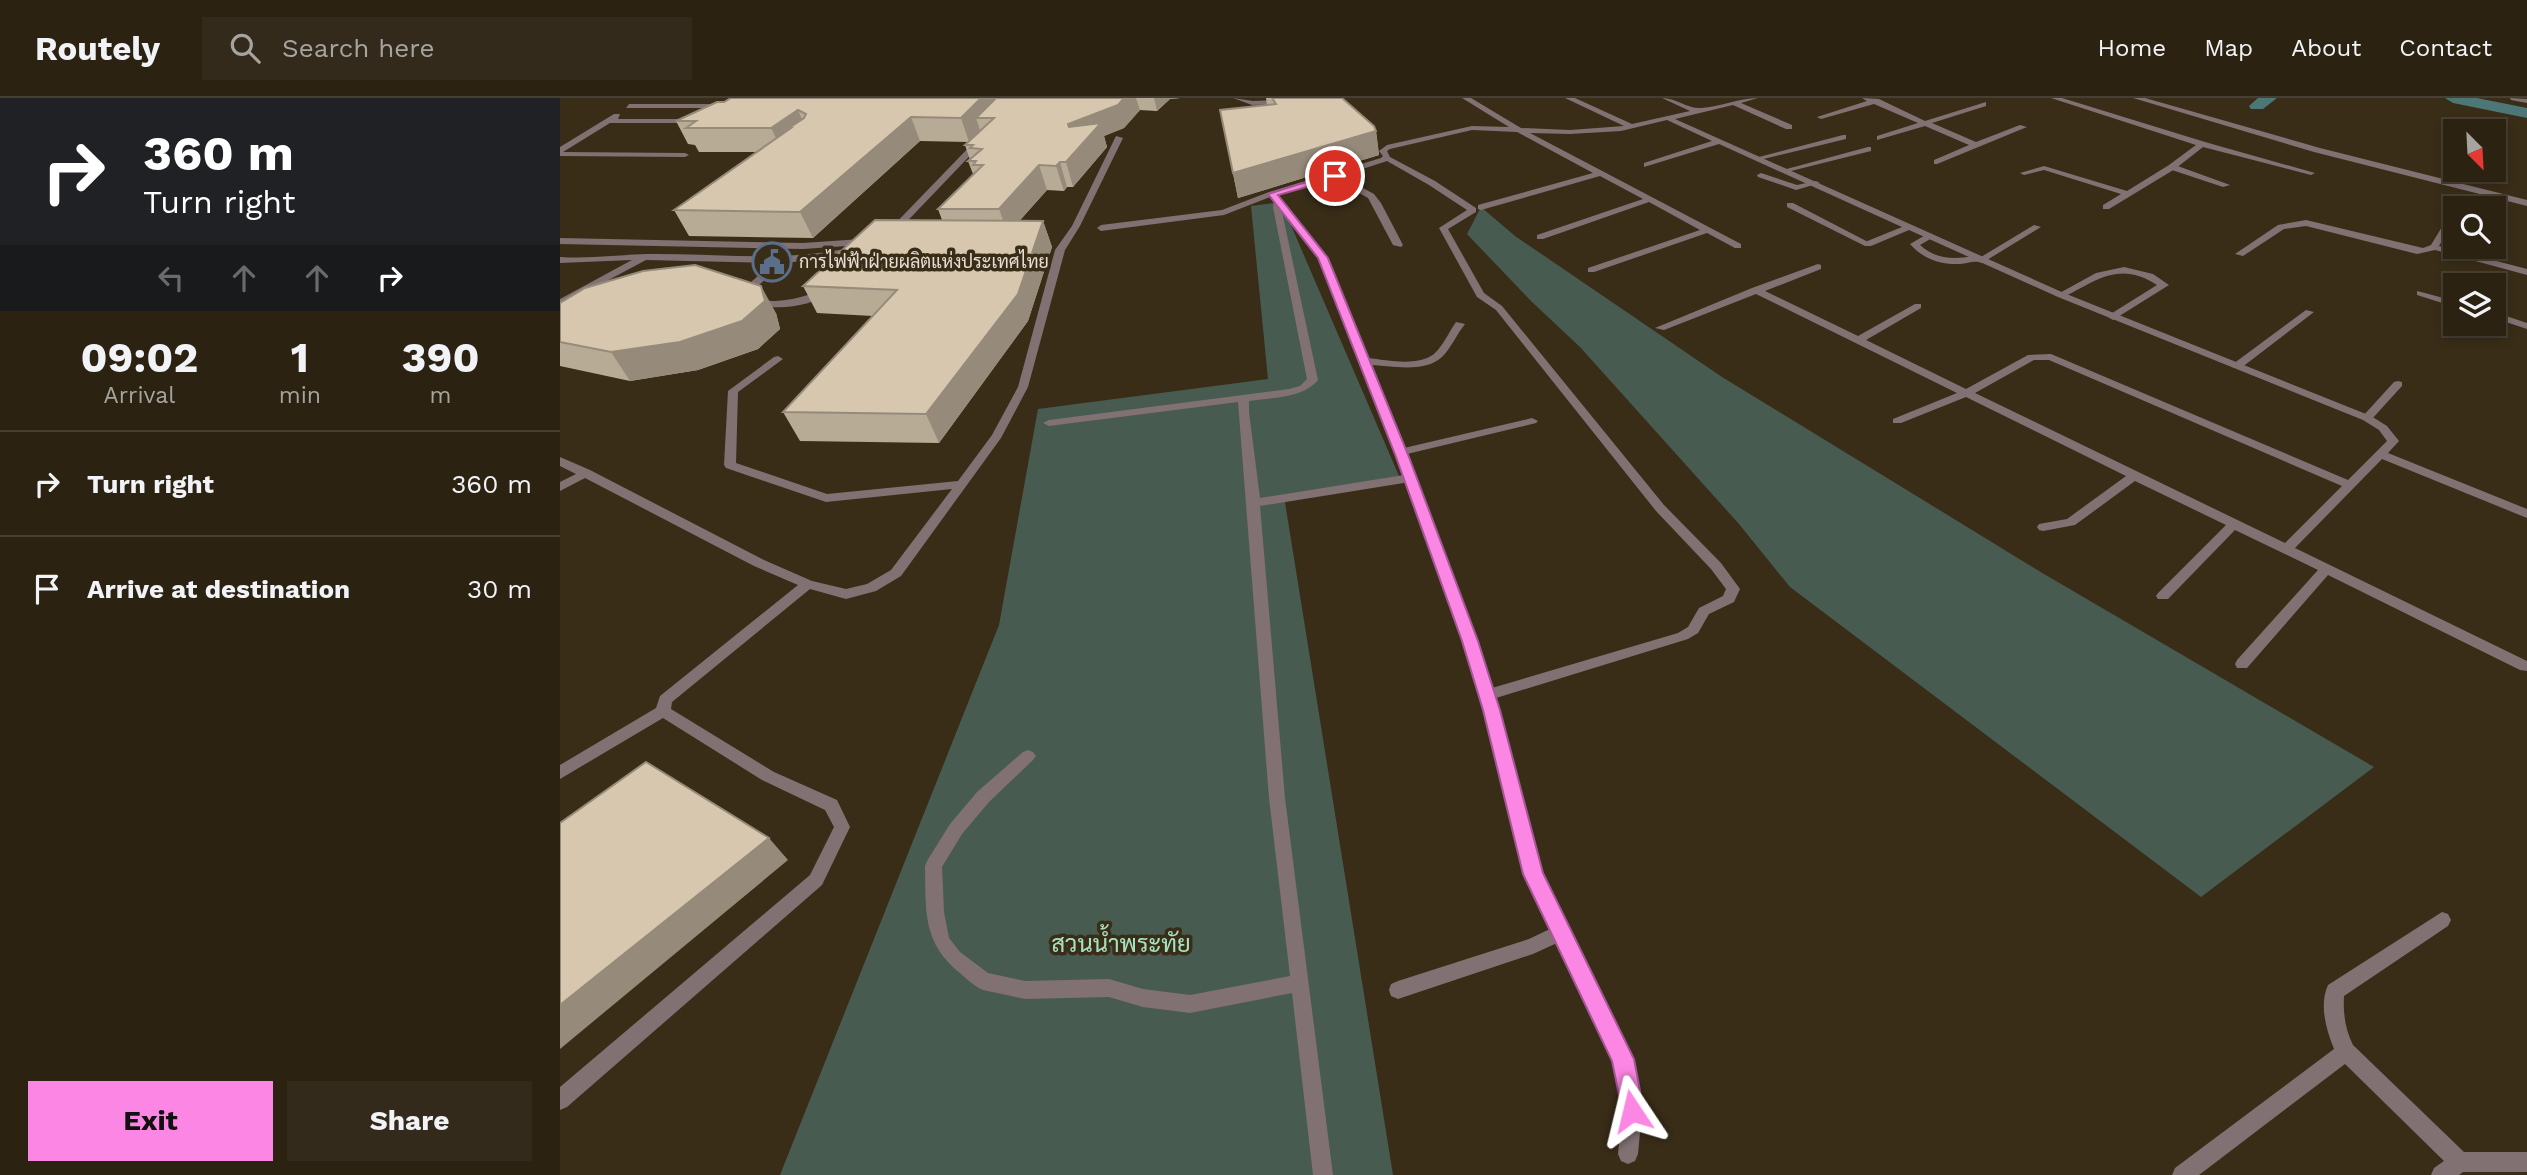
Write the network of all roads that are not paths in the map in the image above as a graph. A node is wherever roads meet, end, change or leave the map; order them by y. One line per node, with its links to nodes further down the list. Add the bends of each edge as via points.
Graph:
1 (635, 98): 16 (street)
2 (1237, 98): 12 (street, via 1252,103)
3 (1466, 98): 28 (street)
4 (1569, 98): 25 (street)
5 (1666, 98): 18 (street)
6 (1754, 98): 14 (street)
7 (1887, 98): 11 (street)
8 (2054, 98): 36 (street)
9 (2137, 98): 55 (street)
10 (2514, 98): 13 (street)
11 (1870, 100): 19 (street); 24 (street)
12 (1289, 101)
13 (2527, 101)
14 (1735, 103): 18 (street); 26 (street)
15 (1983, 104): 24 (street)
16 (629, 106): 17 (street); 21 (street)
17 (739, 107)
18 (1699, 112): 20 (street)
19 (1821, 117)
20 (1671, 119): 25 (street); 34 (street)
21 (611, 121): 22 (street); 39 (street)
22 (688, 121): 23 (street); 29 (street)
23 (699, 121)
24 (1924, 125): 33 (street); 37 (street)
25 (1632, 127): 28 (street, via 1601,132)
26 (1789, 127)
27 (2023, 127): 37 (street)
28 (1519, 130): 42 (street, via 1454,131 1384,148); 48 (street)
29 (669, 132)
30 (987, 133): 72 (street, via 885,240)
31 (1843, 137): 43 (street)
32 (1119, 138): 118 (street, via 1060,242 1023,387 997,436)
33 (1880, 138)
34 (1720, 141): 43 (street); 45 (street)
35 (649, 144): 40 (street)
36 (2202, 144): 46 (street); 50 (street)
37 (1976, 145): 44 (street)
38 (1868, 149): 47 (street)
39 (560, 152): 40 (street)
40 (634, 155): 41 (street)
41 (685, 156)
42 (1387, 158): 52 (street); 131 (street, via 1472,210 1443,228 1480,295 1499,308 1660,508 1733,589 1729,599 1704,611 1684,636)
43 (1759, 158): 47 (street)
44 (1937, 162)
45 (1647, 165)
46 (2172, 167): 54 (street); 56 (street)
47 (1787, 170): 53 (street)
48 (1601, 173): 59 (street); 62 (street)
49 (2024, 173): 56 (street, via 2043,168)
50 (2311, 173)
51 (1761, 175): 53 (street, via 1796,188)
52 (1335, 176): 58 (street); 75 (street, via 1371,196)
53 (1816, 183): 64 (street)
54 (2226, 185)
55 (2470, 189): 57 (street); 60 (street)
56 (2128, 194): 63 (street)
57 (2465, 196)
58 (1275, 197): 66 (street, via 1224,212); 103 (street, via 1323,258); 107 (street, via 1313,380 1290,392)
59 (1648, 200): 67 (street); 71 (street)
60 (2527, 203)
61 (1790, 205): 64 (street, via 1868,244)
62 (1481, 207)
63 (2106, 207)
64 (1909, 227): 70 (street)
65 (2037, 227): 81 (street)
66 (1101, 228)
67 (1705, 230): 76 (street); 86 (street)
68 (2443, 232): 77 (street)
69 (676, 236): 74 (street)
70 (1929, 236): 81 (street); 81 (street, via 1914,244 1945,261)
71 (1540, 237)
72 (897, 239)
73 (560, 242): 74 (street)
74 (665, 244): 79 (street, via 873,242); 80 (street)
75 (1398, 245)
76 (1738, 246)
77 (2434, 247): 78 (street, via 2417,251 2306,223 2281,227); 87 (street)
78 (2240, 254)
79 (834, 256): 83 (street); 84 (street)
80 (646, 257): 82 (street); 83 (street); 93 (street)
81 (1979, 259): 91 (street)
82 (560, 260)
83 (780, 262): 88 (street, via 746,291 747,297 757,303 791,304 828,292)
84 (839, 266)
85 (1818, 267): 89 (street)
86 (1591, 270)
87 (2527, 272)
88 (837, 284)
89 (1755, 290): 100 (street); 101 (street)
90 (2420, 293): 92 (street)
91 (2061, 295): 96 (street); 96 (street, via 2115,268 2132,270 2164,285)
92 (2443, 300)
93 (560, 303)
94 (1919, 306): 101 (street)
95 (2309, 312): 104 (street)
96 (2113, 317): 104 (street)
97 (2506, 320): 99 (street)
98 (1460, 324): 103 (street, via 1440,354 1431,359)
99 (2527, 326)
100 (1660, 328)
101 (1858, 341): 106 (street)
102 (778, 359): 118 (street, via 733,391 730,465 826,498)
103 (1364, 361): 112 (street)
104 (2237, 366): 108 (street)
105 (2398, 384): 108 (street)
106 (1967, 393): 110 (street); 116 (street); 120 (street, via 2032,357 2051,357)
107 (1244, 399): 111 (street); 121 (street)
108 (2367, 418): 113 (street, via 2392,436)
109 (1532, 421): 112 (street)
110 (1898, 421)
111 (1049, 423)
112 (1400, 452): 117 (street)
113 (2381, 454): 120 (street); 122 (street)
114 (560, 461): 115 (street)
115 (586, 472): 119 (street); 127 (street)
116 (2135, 475): 123 (street); 124 (street, via 2071,522)
117 (1410, 478): 121 (street); 131 (street)
118 (962, 484): 127 (street, via 896,573 871,588 846,594)
119 (560, 486)
120 (2351, 486): 125 (street)
121 (1254, 503): 137 (street, via 1277,798)
122 (2527, 514)
123 (2235, 523): 125 (street); 128 (street)
124 (2043, 527)
125 (2288, 548): 126 (street)
126 (2327, 568): 129 (street); 130 (street)
127 (808, 584): 132 (street, via 665,700)
128 (2163, 596)
129 (2242, 664)
130 (2525, 666)
131 (1486, 695): 136 (street, via 1533,874)
132 (663, 711): 134 (street); 140 (street, via 768,776 831,805 842,827 816,880)
133 (1028, 756): 137 (street, via 983,797 933,866 940,940 954,958 983,981 1025,990 1109,988 1190,1004)
134 (560, 773)
135 (2442, 920): 139 (street, via 2334,991 2332,1012)
136 (1561, 933): 138 (street); 141 (street, via 1623,1059 1632,1111)
137 (1299, 983): 144 (street)
138 (1398, 990)
139 (2346, 1052): 142 (street); 145 (street)
140 (560, 1100)
141 (1628, 1154)
142 (2460, 1162): 143 (street); 146 (street)
143 (2527, 1162)
144 (1323, 1175)
145 (2182, 1175)
146 (2441, 1175)

